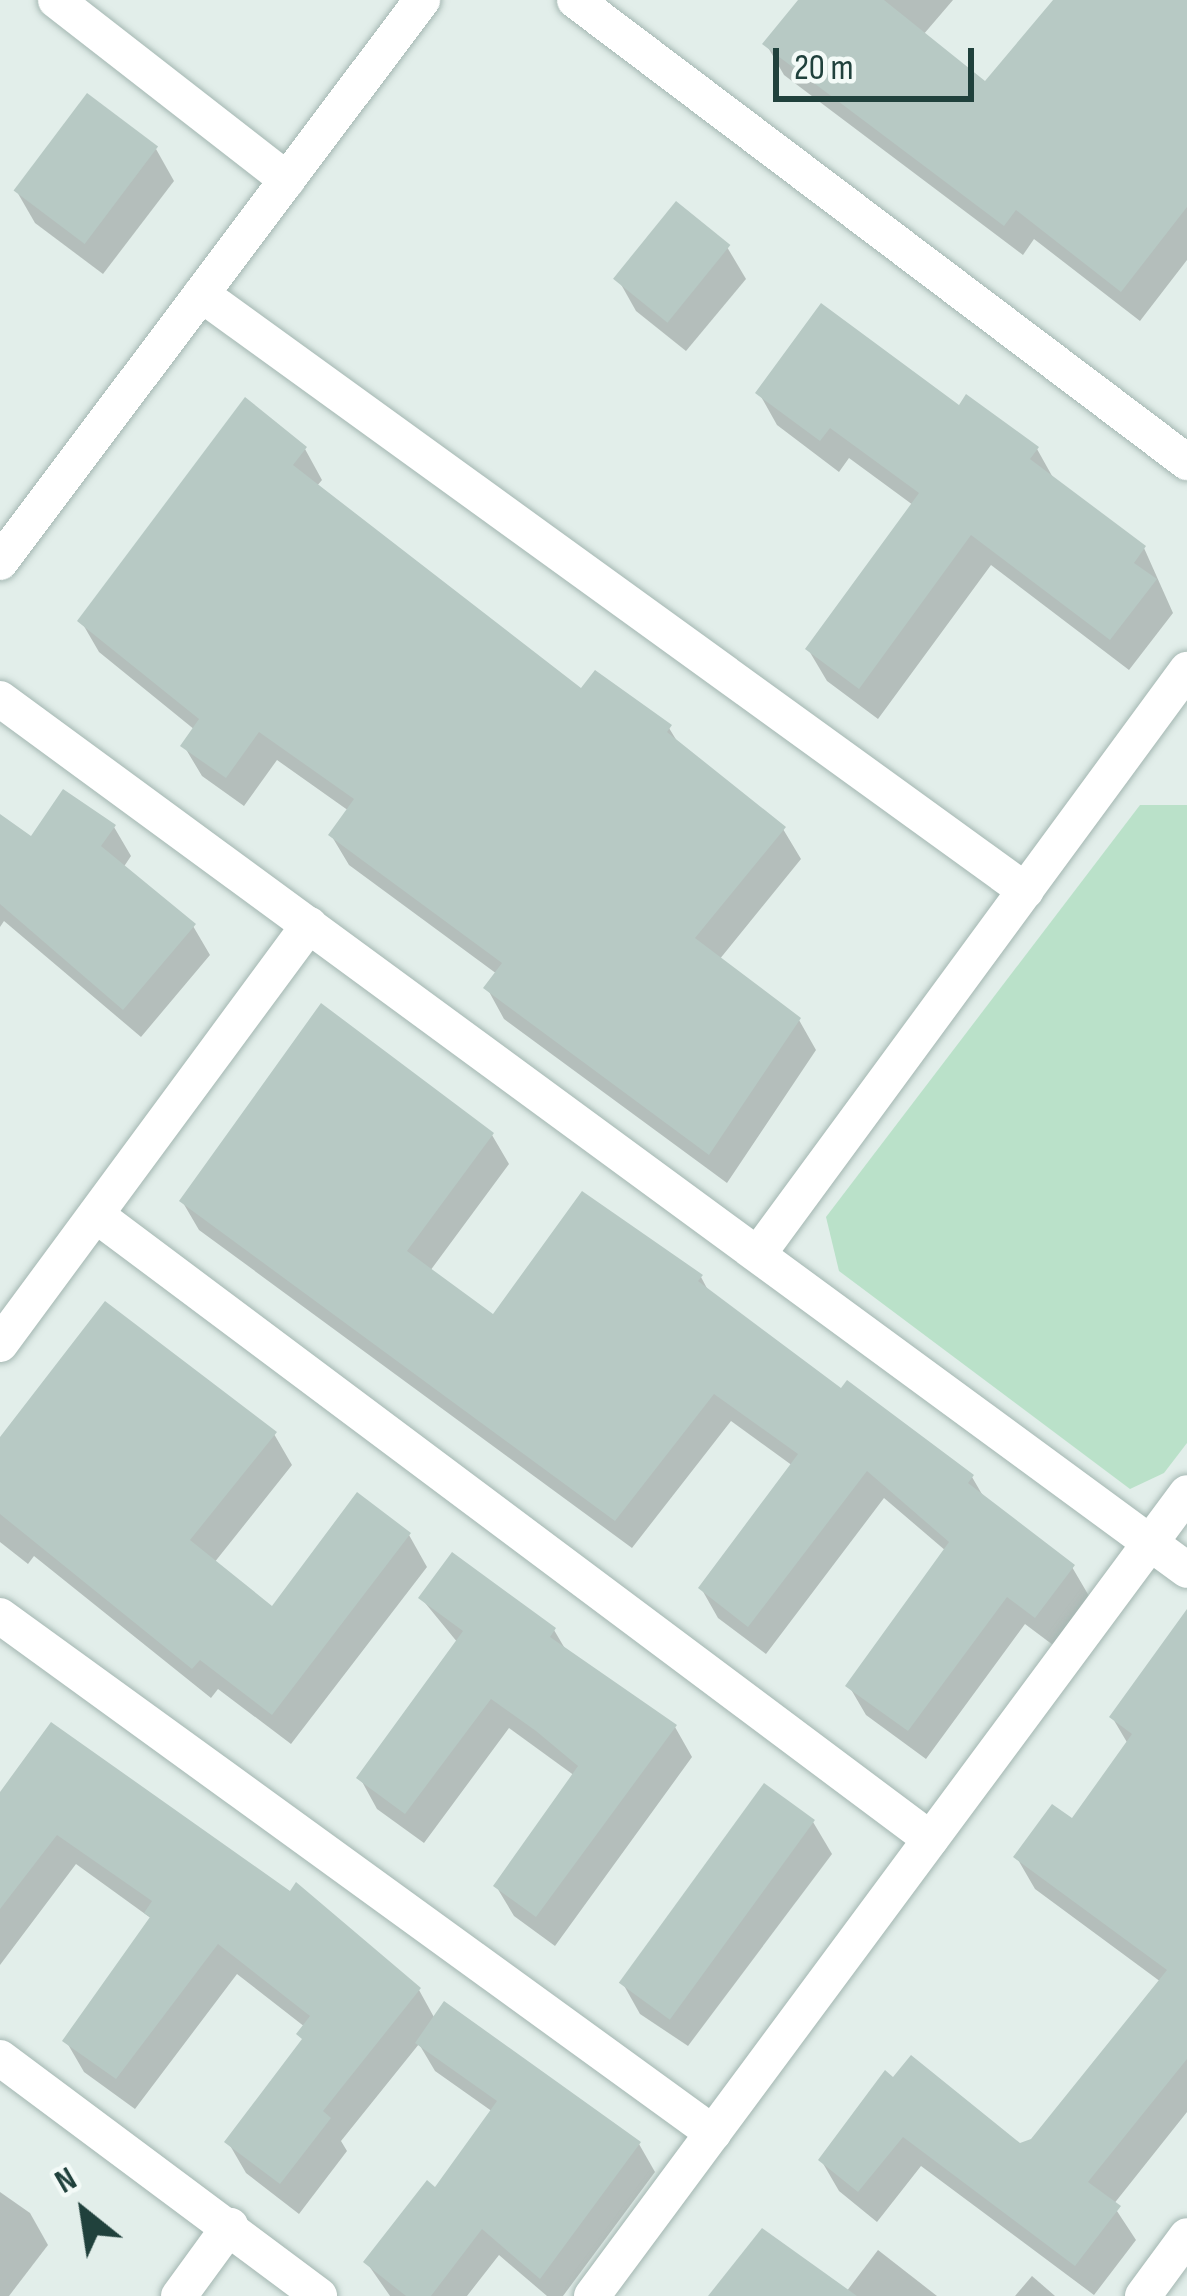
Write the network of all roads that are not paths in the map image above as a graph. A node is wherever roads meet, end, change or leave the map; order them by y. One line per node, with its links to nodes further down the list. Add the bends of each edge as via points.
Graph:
1 (56, 0): 4 (street)
2 (422, 0): 4 (street)
3 (575, 0): 6 (street)
4 (287, 180): 5 (street)
5 (201, 294): 7 (street); 11 (street)
6 (1187, 462)
7 (0, 562)
8 (1187, 670): 10 (street)
9 (0, 699): 12 (street)
10 (1175, 712): 11 (street)
11 (1025, 891): 14 (street)
12 (310, 926): 13 (street); 14 (street)
13 (96, 1215): 15 (street); 20 (street)
14 (758, 1254): 17 (street)
15 (0, 1344)
16 (1187, 1492): 17 (street)
17 (1149, 1543): 18 (street); 20 (street)
18 (1187, 1570)
19 (0, 1616): 22 (street)
20 (930, 1839): 22 (street)
21 (0, 2058): 23 (street)
22 (713, 2133): 27 (street)
23 (230, 2226): 25 (street); 26 (street)
24 (1187, 2236): 28 (street)
25 (179, 2296)
26 (319, 2296)
27 (592, 2296)
28 (1143, 2296)

